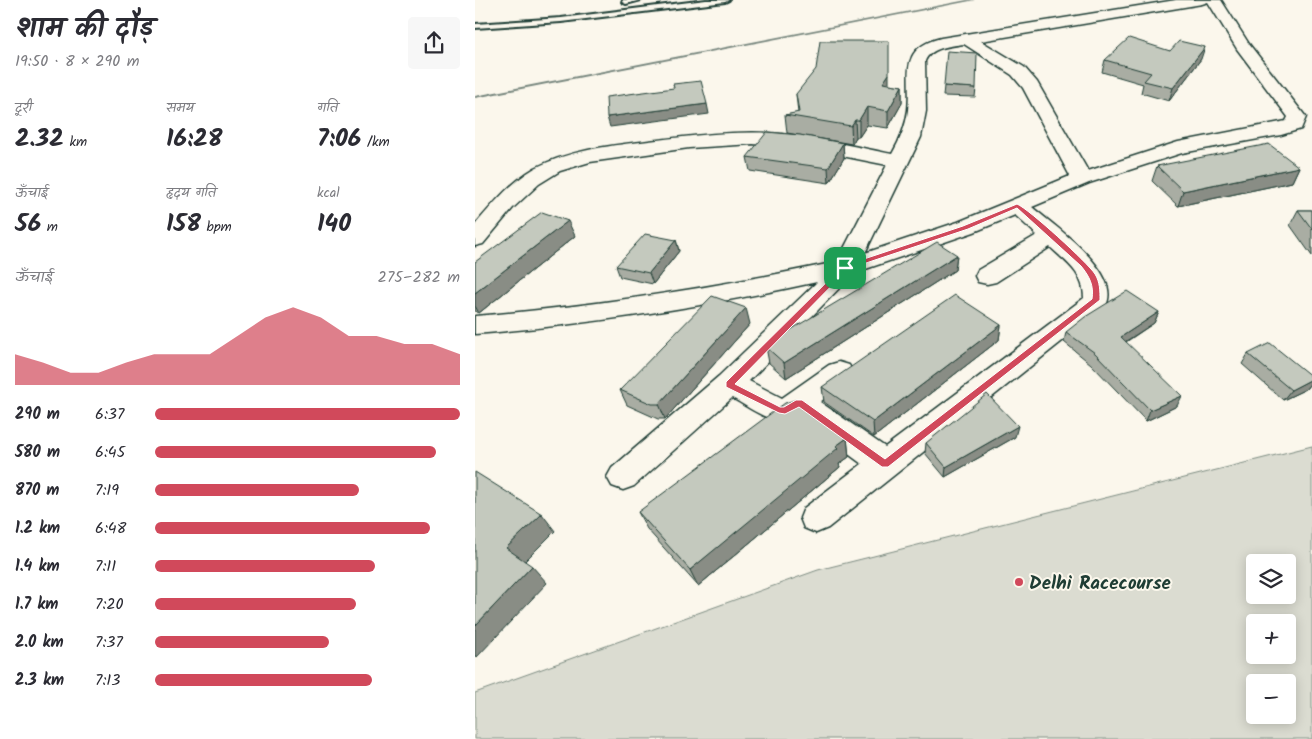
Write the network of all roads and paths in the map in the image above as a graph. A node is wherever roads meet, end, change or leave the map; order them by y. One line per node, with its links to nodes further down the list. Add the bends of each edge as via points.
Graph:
1 (637, 0): 5 (lane)
2 (725, 0): 6 (lane, via 561,20)
3 (1202, 0): 7 (street)
4 (1214, 0): 9 (street, via 1243,46 1297,116 1294,124 1178,148)
5 (626, 2)
6 (475, 26)
7 (967, 39): 8 (street, via 941,43 919,54 917,111 911,137); 9 (street, via 1018,71 1031,86)
8 (900, 162): 12 (street, via 770,139 701,141 609,152 542,172 518,191); 13 (street)
9 (1082, 178): 10 (street)
10 (1017, 206): 11 (street); 13 (street, via 939,237)
11 (1051, 236): 14 (street); 19 (street, via 1093,276 1096,300)
12 (475, 239)
13 (845, 268): 15 (street, via 668,303 549,319); 17 (street)
14 (987, 276)
15 (475, 324)
16 (839, 372): 18 (street)
17 (729, 384): 18 (street, via 779,410 785,411); 20 (street)
18 (799, 402): 19 (street)
19 (885, 464): 21 (street)
20 (623, 477)
21 (816, 518)

